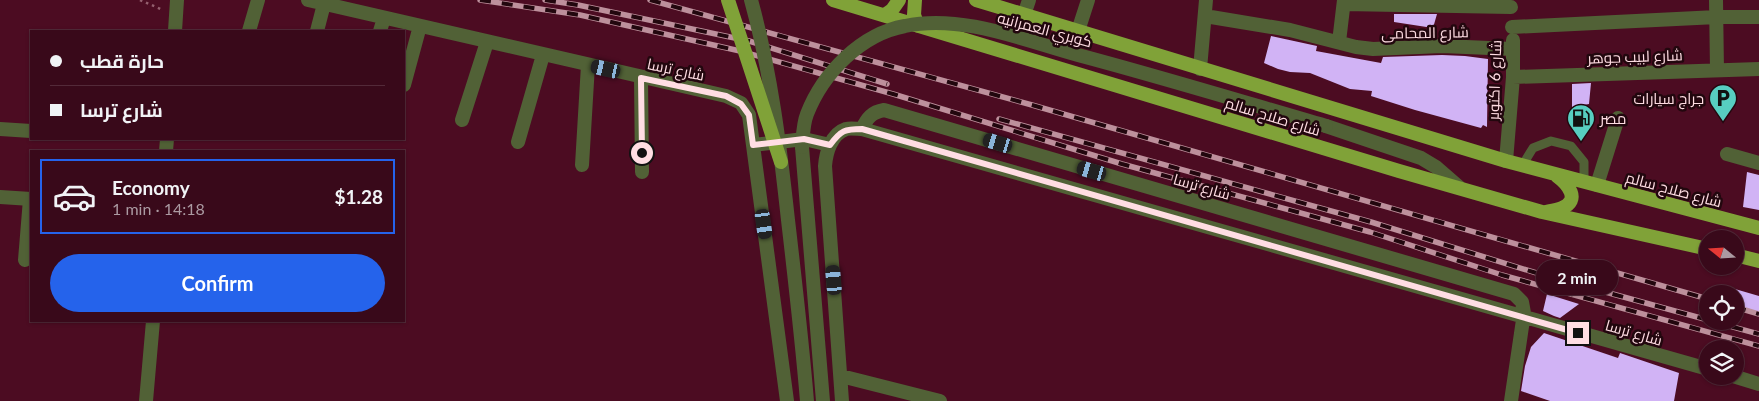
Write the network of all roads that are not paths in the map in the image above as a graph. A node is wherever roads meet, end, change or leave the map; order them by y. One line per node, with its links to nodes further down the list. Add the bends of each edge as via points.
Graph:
1 (177, 0): 26 (street)
2 (258, 0): 27 (street)
3 (308, 0): 15 (street, شارع ترسا)
4 (728, 0): 51 (highway, bridge)
5 (751, 0): 51 (street, bridge, via 773,95)
6 (833, 0): 17 (highway, شارع صلاح سالم)
7 (899, 0): 17 (highway)
8 (916, 0): 24 (highway, via 914,15)
9 (976, 0): 18 (highway, شارع صلاح سالم)
10 (1029, 0): 18 (street)
11 (1088, 0): 29 (street)
12 (1206, 0): 19 (street)
13 (1716, 0): 20 (street)
14 (1344, 2): 16 (street); 31 (street)
15 (324, 4): 22 (street, شارع ترسا); 28 (street)
16 (1510, 4): 25 (street, شارع 6 اكتوبر)
17 (885, 15): 24 (highway, شارع صلاح سالم)
18 (1024, 15): 29 (highway, شارع صلاح سالم)
19 (1205, 16): 31 (street, شارع المحامى, via 1274,26); 36 (street)
20 (1717, 17): 21 (street); 25 (street); 37 (street)
21 (1759, 17)
22 (382, 24): 23 (street, شارع ترسا)
23 (420, 26): 30 (street, شارع ترسا); 40 (street)
24 (918, 26): 58 (highway, شارع صلاح سالم)
25 (1512, 27): 32 (street, شارع 6 اكتوبر)
26 (175, 30)
27 (249, 30)
28 (317, 30)
29 (1078, 31): 36 (highway, شارع صلاح سالم)
30 (487, 42): 33 (street, شارع ترسا); 42 (street)
31 (1339, 42): 32 (street, شارع المحامى, via 1373,49 1442,46)
32 (1513, 48): 38 (street, شارع 6 اكتوبر)
33 (543, 55): 34 (street, شارع ترسا); 46 (street)
34 (588, 65): 39 (street, شارع ترسا); 53 (street)
35 (1759, 68): 37 (street, شارع لبيب جوهر)
36 (1200, 69): 50 (highway, شارع صلاح سالم)
37 (1717, 70): 38 (street, شارع لبيب جوهر)
38 (1513, 77): 50 (street, شارع 6 اكتوبر)
39 (641, 78): 47 (street, شارع ترسا, via 726,96 741,104 749,115); 55 (street)
40 (405, 82)
41 (1618, 118): 57 (street)
42 (462, 120)
43 (0, 129): 45 (street)
44 (862, 129): 48 (street, شارع ترسا, via 846,129); 67 (street, شارع ترسا); 67 (street, شارع ترسا, via 870,116 884,110 1514,294 1522,302)
45 (30, 131)
46 (518, 142)
47 (753, 145): 48 (street, via 804,139); 74 (street, شارع ترسا)
48 (830, 145): 70 (street, via 825,166)
49 (1728, 154): 52 (street)
50 (1506, 161): 54 (highway, شارع صلاح سالم)
51 (782, 162): 75 (street, bridge)
52 (1759, 163)
53 (582, 165)
54 (1522, 166): 56 (highway, شارع صلاح سالم); 57 (lane, via 1533,148 1552,141 1571,146 1584,162)
55 (642, 172)
56 (1554, 174): 57 (highway, شارع صلاح سالم); 61 (highway, via 1570,187 1571,196 1562,208)
57 (1591, 183): 62 (highway, شارع صلاح سالم)
58 (1459, 187): 61 (highway, شارع صلاح سالم); 76 (street, كوبري العمرانيه, bridge, via 1436,167 1401,150 1156,76 970,25 936,22 904,26 883,33 841,61 818,90 803,130)
59 (0, 197): 60 (street)
60 (30, 199): 65 (street)
61 (1542, 212): 63 (highway, شارع صلاح سالم)
62 (1759, 228)
63 (1699, 247)
64 (1744, 257): 66 (highway)
65 (25, 260)
66 (1759, 261)
67 (1523, 318): 69 (street, شارع ترسا); 79 (street)
68 (153, 322): 73 (street)
69 (1699, 367)
70 (841, 376): 77 (street); 78 (street)
71 (1744, 379): 72 (street)
72 (1759, 384)
73 (146, 401)
74 (787, 401)
75 (807, 401)
76 (823, 401)
77 (842, 401)
78 (940, 401)
79 (1511, 401)

